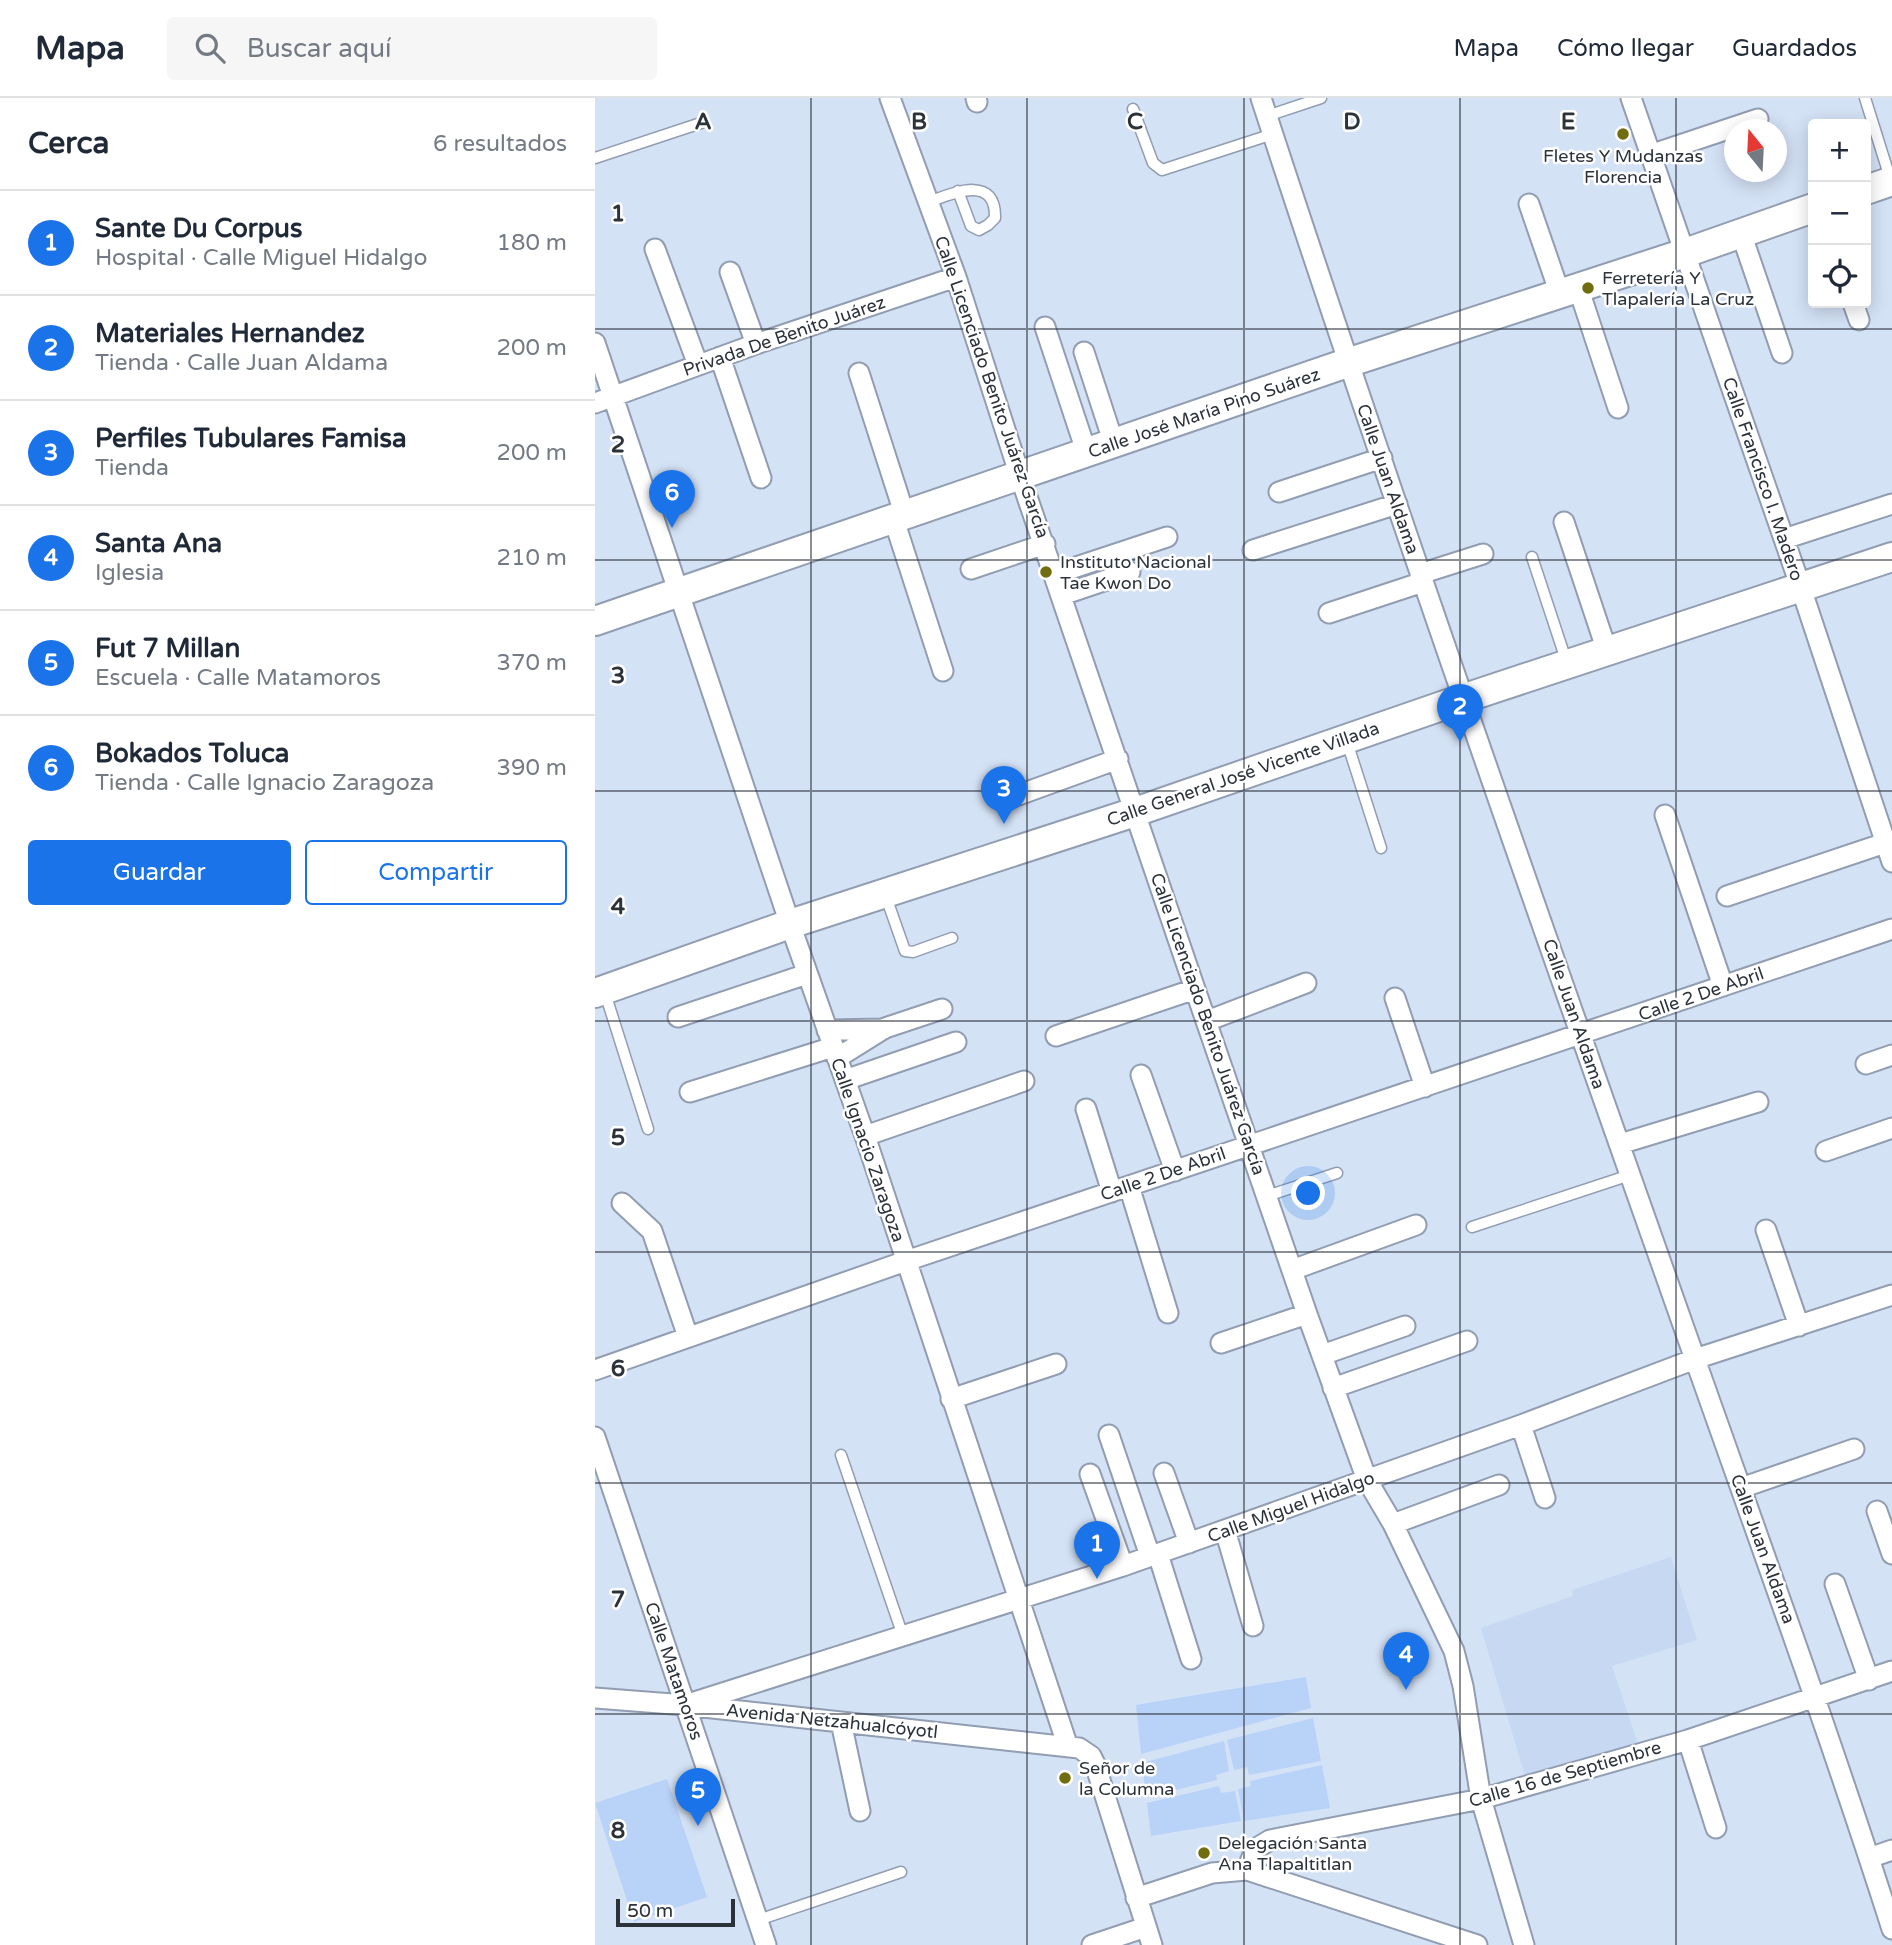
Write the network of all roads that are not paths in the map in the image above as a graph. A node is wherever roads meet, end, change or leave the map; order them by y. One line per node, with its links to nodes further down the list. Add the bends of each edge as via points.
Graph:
1 (890, 98): 13 (street, Calle Licenciado Benito Juárez García)
2 (1321, 98): 6 (lane)
3 (1630, 98): 9 (street, Calle Francisco I. Madero)
4 (1865, 98): 11 (lane)
5 (1133, 109): 6 (lane, via 1153,163 1162,170)
6 (1267, 116): 28 (street, Calle Juan Aldama)
7 (701, 122): 10 (lane)
8 (1724, 130): 9 (street)
9 (1650, 155): 18 (street, Calle Francisco I. Madero)
10 (595, 158)
11 (1883, 184)
12 (958, 191): 12 (lane, via 971,226 979,230 995,218 988,196 980,191); 13 (lane)
13 (929, 202): 20 (street, Calle Licenciado Benito Juárez García)
14 (1529, 204): 21 (street)
15 (1808, 210): 16 (main road, Calle José María Pino Suárez)
16 (1741, 233): 18 (main road, Calle José María Pino Suárez); 26 (street)
17 (655, 249): 29 (street)
18 (1685, 253): 21 (main road, Calle José María Pino Suárez); 44 (street, Calle Francisco I. Madero)
19 (730, 272): 24 (street)
20 (955, 277): 24 (street, Privada De Benito Juárez); 36 (street, Calle Licenciado Benito Juárez García)
21 (1569, 290): 28 (main road, Calle José María Pino Suárez); 32 (street)
22 (1045, 327): 34 (street)
23 (595, 342): 31 (street, Calle Ignacio Zaragoza)
24 (756, 344): 27 (street, Privada De Benito Juárez)
25 (1084, 352): 33 (street)
26 (1782, 354)
27 (720, 357): 29 (street, Privada De Benito Juárez); 37 (street)
28 (1347, 363): 33 (main road, Calle José María Pino Suárez); 35 (street, Calle Juan Aldama)
29 (698, 365): 31 (street, Privada De Benito Juárez)
30 (859, 373): 41 (street)
31 (604, 399): 55 (street, Calle Ignacio Zaragoza)
32 (1618, 408)
33 (1114, 444): 34 (main road, Calle José María Pino Suárez)
34 (1087, 454): 36 (main road, Calle José María Pino Suárez)
35 (1382, 458): 38 (street); 39 (street, Calle Juan Aldama)
36 (1020, 476): 41 (main road, Calle José María Pino Suárez); 45 (street, Calle Licenciado Benito Juárez García)
37 (761, 478)
38 (1279, 492)
39 (1397, 503): 46 (street); 53 (street, Calle Juan Aldama)
40 (1892, 504): 44 (street)
41 (899, 518): 55 (main road, Calle José María Pino Suárez); 61 (street)
42 (1565, 522): 59 (street)
43 (1167, 537): 52 (street)
44 (1784, 539): 54 (street, Calle Francisco I. Madero)
45 (1045, 544): 50 (street); 52 (street, Calle Licenciado Benito Juárez García)
46 (1253, 550)
47 (1483, 554): 53 (street)
48 (1532, 557): 60 (lane)
49 (1892, 557): 54 (main road, Calle General José Vicente Villada)
50 (971, 569)
51 (1130, 572): 56 (street)
52 (1055, 574): 56 (street, Calle Licenciado Benito Juárez García)
53 (1422, 578): 57 (street); 62 (street, Calle Juan Aldama)
54 (1801, 588): 59 (main road, Calle General José Vicente Villada); 68 (street, Calle Francisco I. Madero)
55 (678, 591): 58 (main road, Calle José María Pino Suárez); 73 (street, Calle Ignacio Zaragoza)
56 (1062, 595): 64 (street, Calle Licenciado Benito Juárez García)
57 (1329, 613)
58 (595, 621)
59 (1607, 651): 60 (main road, Calle General José Vicente Villada)
60 (1568, 664): 62 (main road, Calle General José Vicente Villada)
61 (943, 671)
62 (1462, 699): 63 (main road, Calle General José Vicente Villada); 86 (street, Calle Juan Aldama)
63 (1346, 739): 66 (main road, Calle General José Vicente Villada); 69 (lane)
64 (1118, 759): 65 (street); 66 (street, Calle Licenciado Benito Juárez García)
65 (1013, 797)
66 (1135, 812): 71 (main road, Calle General José Vicente Villada); 79 (street, Calle Licenciado Benito Juárez García)
67 (1665, 815): 78 (street)
68 (1885, 843): 70 (street, Calle Francisco I. Madero); 72 (street)
69 (1381, 848)
70 (1892, 862)
71 (885, 894): 73 (main road, Calle General José Vicente Villada); 75 (lane, via 905,950 913,952)
72 (1727, 896)
73 (790, 924): 76 (street, Calle Ignacio Zaragoza); 80 (main road, Calle General José Vicente Villada)
74 (1892, 929): 78 (street, Calle 2 De Abril)
75 (952, 938)
76 (807, 974): 83 (street); 89 (street, Calle Ignacio Zaragoza)
77 (1306, 983): 84 (street)
78 (1723, 986): 86 (street, Calle 2 De Abril)
79 (1195, 989): 84 (street, Calle Licenciado Benito Juárez García); 87 (street)
80 (600, 991): 100 (lane)
81 (1395, 998): 95 (street)
82 (942, 1009): 85 (street)
83 (678, 1017)
84 (1207, 1021): 103 (street, Calle Licenciado Benito Juárez García)
85 (885, 1028): 89 (street); 89 (street)
86 (1582, 1034): 95 (street, Calle 2 De Abril); 102 (street, Calle Juan Aldama)
87 (1056, 1035)
88 (957, 1042): 93 (street)
89 (832, 1045): 93 (street, Calle Ignacio Zaragoza); 96 (street)
90 (1892, 1055): 91 (street)
91 (1866, 1064)
92 (1141, 1074): 105 (street)
93 (845, 1080): 101 (street, Calle Ignacio Zaragoza)
94 (1024, 1081): 101 (street)
95 (1425, 1087): 103 (street, Calle 2 De Abril)
96 (690, 1092)
97 (1758, 1102): 102 (street)
98 (1086, 1109): 108 (street)
99 (1892, 1128): 104 (street)
100 (647, 1129)
101 (865, 1136): 114 (street, Calle Ignacio Zaragoza)
102 (1620, 1144): 107 (street, Calle Juan Aldama)
103 (1249, 1145): 105 (street, Calle 2 De Abril); 109 (street, Calle Licenciado Benito Juárez García)
104 (1826, 1151)
105 (1175, 1171): 108 (street, Calle 2 De Abril)
106 (1337, 1172): 109 (lane)
107 (1630, 1175): 112 (lane); 125 (street, Calle Juan Aldama)
108 (1120, 1189): 114 (street, Calle 2 De Abril); 117 (street)
109 (1267, 1196): 115 (street, Calle Licenciado Benito Juárez García)
110 (622, 1203): 121 (street, via 652,1231)
111 (1416, 1225): 115 (street)
112 (1472, 1227)
113 (1766, 1230): 120 (street)
114 (906, 1261): 121 (street, Calle 2 De Abril); 129 (street, Calle Ignacio Zaragoza)
115 (1292, 1269): 118 (street, Calle Licenciado Benito Juárez García)
116 (1892, 1295): 120 (street, Calle Miguel Hidalgo)
117 (1168, 1312)
118 (1307, 1314): 123 (street); 124 (street, Calle Licenciado Benito Juárez García)
119 (1405, 1326): 124 (street)
120 (1799, 1326): 125 (street, Calle Miguel Hidalgo)
121 (688, 1337): 127 (street, Calle 2 De Abril)
122 (1467, 1341): 128 (street)
123 (1221, 1343)
124 (1322, 1355): 128 (street, Calle Licenciado Benito Juárez García)
125 (1695, 1360): 130 (street, Calle Miguel Hidalgo); 139 (street, Calle Juan Aldama)
126 (1056, 1364): 129 (street)
127 (595, 1370)
128 (1333, 1388): 137 (street, Calle Licenciado Benito Juárez García)
129 (951, 1399): 149 (street, Calle Ignacio Zaragoza)
130 (1521, 1425): 137 (street, Calle Miguel Hidalgo); 140 (street)
131 (1109, 1435): 146 (street)
132 (595, 1437): 157 (street, Calle Matamoros)
133 (1854, 1448): 139 (street)
134 (841, 1455): 151 (lane)
135 (1164, 1473): 144 (street)
136 (1090, 1474): 147 (street)
137 (1367, 1480): 142 (street, Calle Licenciado Benito Juárez García); 143 (street, Calle Miguel Hidalgo)
138 (1499, 1485): 142 (street)
139 (1741, 1488): 156 (street, Calle Juan Aldama)
140 (1545, 1498)
141 (1877, 1511): 145 (street)
142 (1393, 1524): 161 (street, Calle Licenciado Benito Juárez García, via 1454,1651)
143 (1225, 1530): 144 (street, Calle Miguel Hidalgo); 150 (street)
144 (1189, 1543): 146 (street, Calle Miguel Hidalgo)
145 (1892, 1553)
146 (1154, 1555): 147 (street, Calle Miguel Hidalgo); 152 (street)
147 (1123, 1566): 149 (street, Calle Miguel Hidalgo)
148 (1835, 1584): 154 (street)
149 (1019, 1599): 151 (street, Calle Miguel Hidalgo); 160 (street, Calle Ignacio Zaragoza)
150 (1253, 1626)
151 (903, 1636): 157 (street, Calle Miguel Hidalgo)
152 (1191, 1659)
153 (1892, 1671): 154 (street, Calle 16 de Septiembre)
154 (1869, 1680): 156 (street, Calle 16 de Septiembre)
155 (595, 1698): 157 (street, Avenida Netzahualcóyotl)
156 (1816, 1698): 159 (street, Calle 16 de Septiembre); 165 (street, Calle Juan Aldama)
157 (685, 1705): 158 (street, Avenida Netzahualcóyotl); 169 (street, Calle Matamoros)
158 (841, 1722): 160 (street, Avenida Netzahualcóyotl); 162 (street)
159 (1688, 1740): 161 (street, Calle 16 de Septiembre); 163 (street)
160 (1068, 1747): 168 (street, via 1091,1756)
161 (1481, 1800): 166 (street, Calle 16 de Septiembre, via 1270,1840 1255,1849); 175 (street, Calle Licenciado Benito Juárez García)
162 (860, 1811)
163 (1716, 1828)
164 (1892, 1850): 165 (street)
165 (1869, 1858): 170 (street, Calle Juan Aldama)
166 (1247, 1870): 168 (street, via 1212,1873); 174 (street)
167 (901, 1872): 169 (lane)
168 (1136, 1899): 171 (street)
169 (758, 1920): 172 (street, Calle Matamoros)
170 (1892, 1929)
171 (1149, 1936): 173 (street)
172 (766, 1945)
173 (1092, 1945)
174 (1477, 1945)
175 (1524, 1945)

